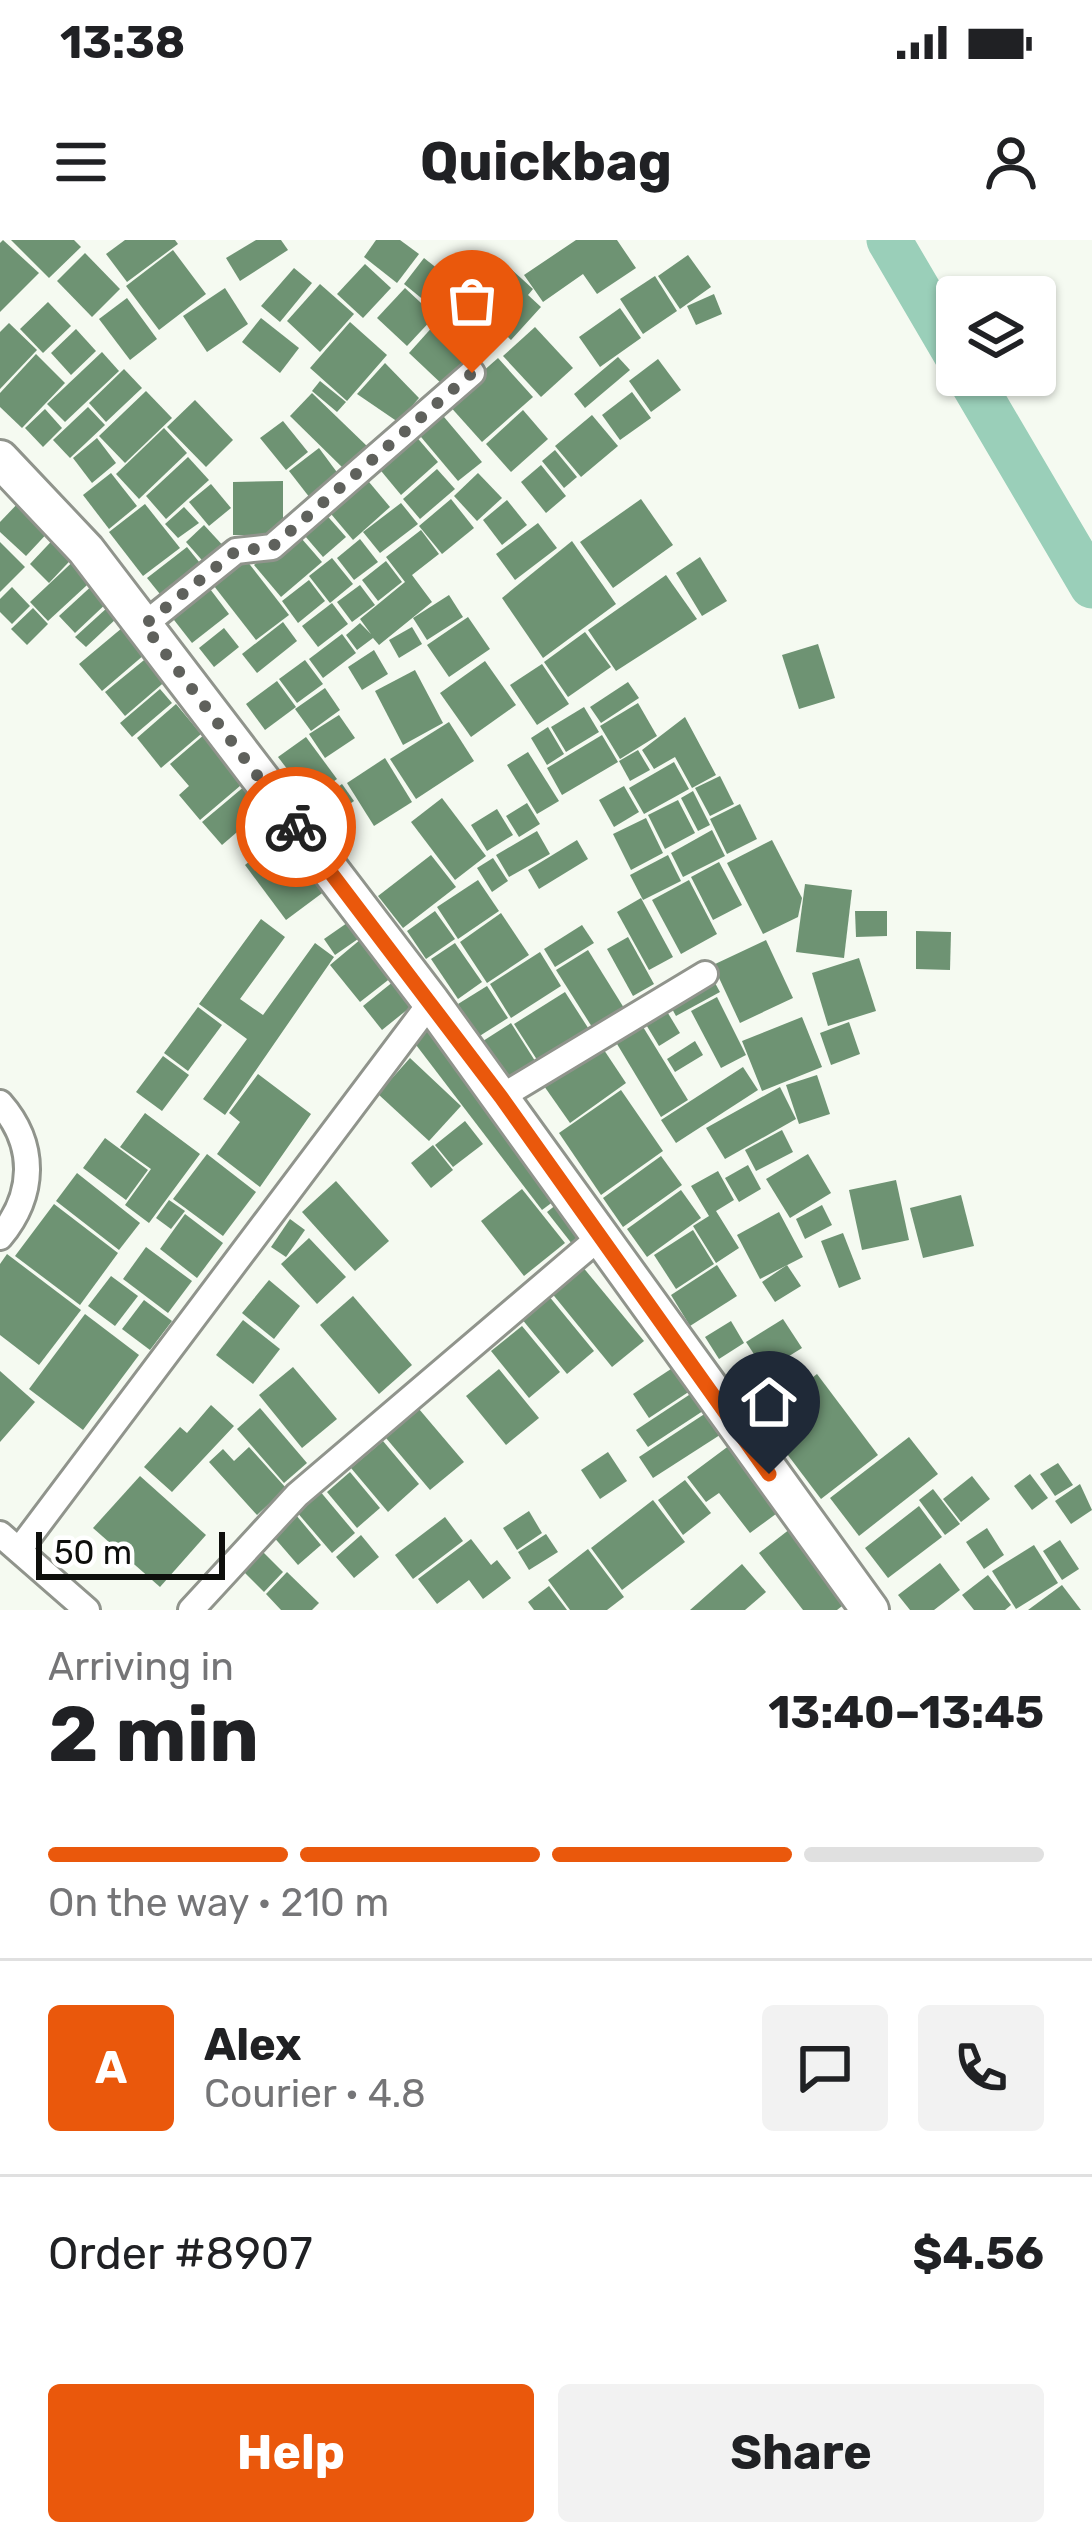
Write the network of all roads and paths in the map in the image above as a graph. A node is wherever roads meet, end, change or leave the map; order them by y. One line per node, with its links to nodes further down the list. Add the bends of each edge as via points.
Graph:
1 (472, 373): 3 (street, via 272,547 236,551)
2 (0, 459): 3 (main road)
3 (144, 625): 5 (main road)
4 (705, 974): 6 (street)
5 (431, 1002): 6 (main road); 10 (street)
6 (501, 1097): 8 (main road)
7 (0, 1103): 9 (street, via 25,1140 28,1164 21,1211)
8 (601, 1236): 12 (street, via 288,1503); 13 (main road)
9 (0, 1237)
10 (9, 1542): 11 (street)
11 (87, 1610)
12 (191, 1610)
13 (870, 1610)

